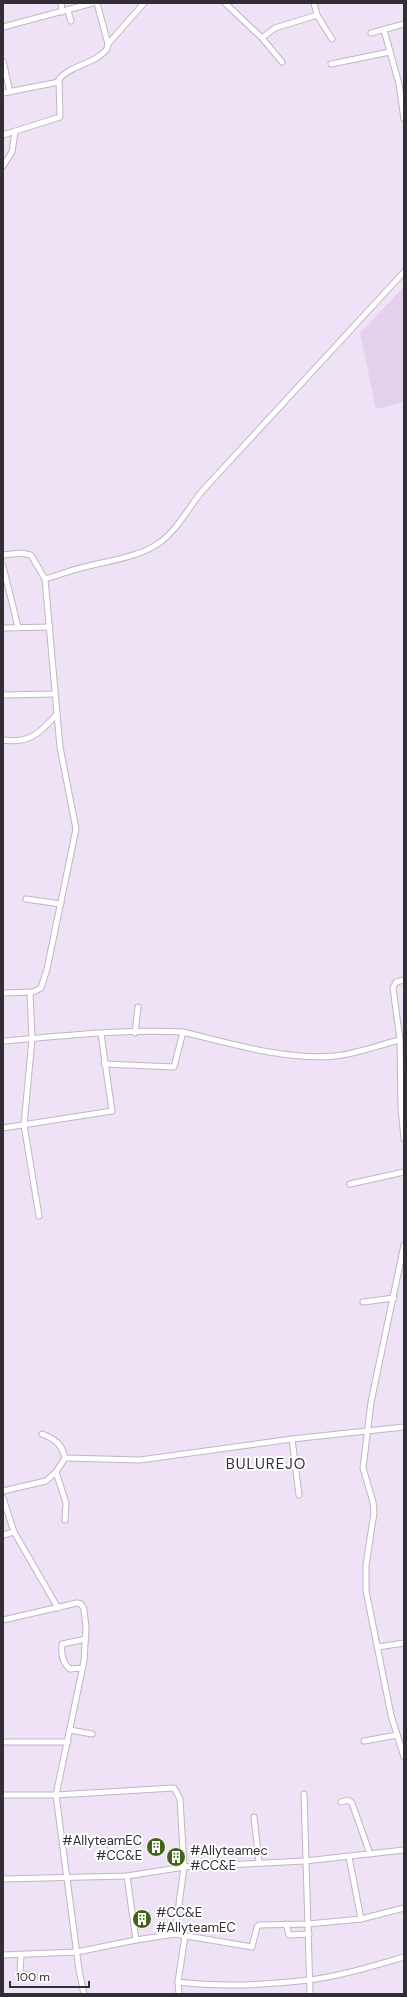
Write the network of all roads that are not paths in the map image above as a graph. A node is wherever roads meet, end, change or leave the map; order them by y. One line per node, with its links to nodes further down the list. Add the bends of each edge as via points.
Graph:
1 (61, 3): 8 (street)
2 (93, 3): 7 (street)
3 (97, 3): 17 (street)
4 (144, 3): 17 (street)
5 (225, 3): 15 (street)
6 (314, 3): 9 (street)
7 (68, 11): 8 (street); 10 (street)
8 (62, 12): 12 (street)
9 (317, 15): 15 (street, via 275,28); 16 (street)
10 (71, 20)
11 (404, 24): 13 (street)
12 (3, 27)
13 (384, 30): 14 (street); 18 (street)
14 (371, 33)
15 (262, 38): 20 (street)
16 (332, 39)
17 (108, 44): 22 (street, via 104,52 91,62 70,70 59,79)
18 (390, 52): 21 (street); 25 (street, via 399,84)
19 (3, 61): 23 (street)
20 (282, 62)
21 (331, 64)
22 (59, 82): 23 (street); 26 (street, via 60,117)
23 (10, 92): 24 (street)
24 (3, 93)
25 (404, 119)
26 (15, 132): 27 (street); 28 (street, via 12,152)
27 (3, 135)
28 (3, 166)
29 (404, 272): 32 (street, via 203,491 178,525 160,542 138,553)
30 (3, 555): 32 (street, via 31,555)
31 (3, 566): 34 (street)
32 (45, 579): 33 (street)
33 (50, 626): 34 (street); 37 (street)
34 (18, 627): 35 (street)
35 (3, 628)
36 (3, 694): 37 (street)
37 (55, 694): 38 (street)
38 (56, 715): 39 (street, via 33,737 22,741); 41 (street, via 76,829)
39 (3, 740)
40 (26, 900): 41 (street)
41 (61, 904): 43 (street, via 41,988)
42 (404, 980): 50 (street, via 396,982 392,988)
43 (30, 992): 44 (street); 49 (street)
44 (3, 993)
45 (138, 1007): 47 (street)
46 (183, 1032): 47 (street); 50 (street, via 240,1046 312,1057 342,1055); 52 (street, via 174,1067)
47 (135, 1033): 48 (street)
48 (101, 1034): 49 (street); 52 (street)
49 (32, 1039): 51 (street); 53 (street)
50 (400, 1040): 55 (street)
51 (3, 1041)
52 (104, 1064): 53 (street, via 112,1111)
53 (24, 1125): 54 (street); 58 (street)
54 (3, 1128)
55 (404, 1139)
56 (404, 1172): 57 (street)
57 (350, 1184)
58 (39, 1216)
59 (404, 1245): 60 (street)
60 (394, 1298): 61 (street); 63 (street, via 377,1371)
61 (363, 1302)
62 (404, 1427): 63 (street)
63 (367, 1430): 65 (street); 78 (street, via 363,1468 374,1513 366,1565 366,1585)
64 (42, 1434): 66 (street, via 59,1444)
65 (292, 1439): 66 (street, via 140,1460); 69 (street)
66 (65, 1458): 67 (street)
67 (56, 1472): 68 (street, via 46,1481); 71 (street, via 66,1503)
68 (3, 1491)
69 (299, 1495)
70 (3, 1498): 72 (street)
71 (65, 1520)
72 (14, 1532): 73 (street); 74 (street)
73 (3, 1535)
74 (58, 1608): 75 (street); 76 (street, via 81,1604 84,1609)
75 (3, 1620)
76 (86, 1639): 79 (street); 79 (street, via 62,1644 62,1658 66,1666 70,1669)
77 (404, 1643): 78 (street)
78 (378, 1647): 82 (street)
79 (82, 1668): 80 (street)
80 (70, 1730): 81 (street); 85 (street)
81 (92, 1734)
82 (397, 1735): 83 (street); 86 (street)
83 (364, 1741)
84 (3, 1742): 85 (street)
85 (68, 1742): 87 (street)
86 (404, 1756)
87 (56, 1794): 89 (street); 97 (street, via 174,1788 180,1799); 99 (street)
88 (304, 1794): 95 (street)
89 (3, 1795)
90 (341, 1802): 93 (street, via 348,1800 352,1803)
91 (254, 1817): 96 (street)
92 (404, 1850): 93 (street)
93 (370, 1854): 94 (street)
94 (349, 1857): 95 (street); 102 (street)
95 (305, 1861): 96 (street); 104 (street)
96 (259, 1862): 97 (street)
97 (184, 1867): 98 (street); 105 (street)
98 (127, 1876): 99 (street); 108 (street)
99 (67, 1878): 100 (street); 109 (street)
100 (3, 1879)
101 (404, 1908): 102 (street)
102 (361, 1919): 104 (street)
103 (286, 1924): 104 (street); 106 (street, via 289,1935); 107 (street, via 258,1926 252,1947)
104 (308, 1924): 106 (street)
105 (175, 1934): 107 (street); 108 (street)
106 (308, 1934): 114 (street)
107 (185, 1936): 115 (street)
108 (136, 1940): 109 (street)
109 (77, 1952): 111 (street); 116 (street)
110 (3, 1955): 111 (street)
111 (21, 1956): 113 (street, via 20,1972)
112 (404, 1957): 114 (street)
113 (35, 1977)
114 (310, 1980): 115 (street, via 232,1985); 118 (street)
115 (178, 1982): 117 (street)
116 (84, 1994)
117 (179, 1994)
118 (310, 1994)

